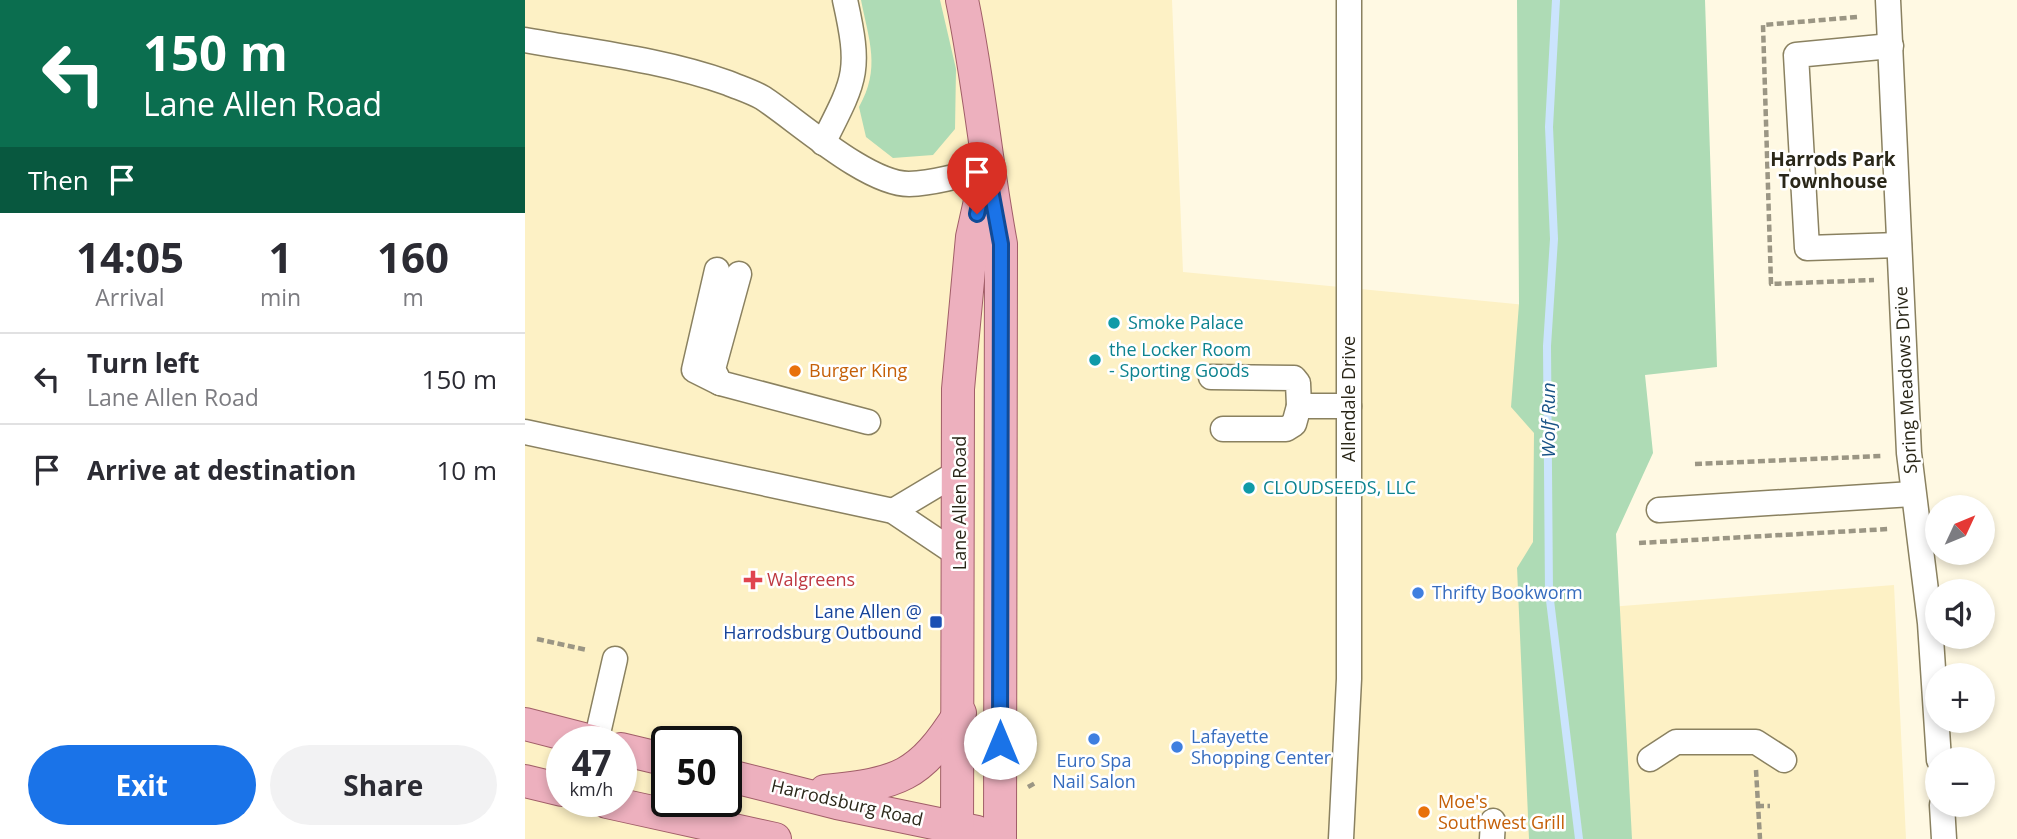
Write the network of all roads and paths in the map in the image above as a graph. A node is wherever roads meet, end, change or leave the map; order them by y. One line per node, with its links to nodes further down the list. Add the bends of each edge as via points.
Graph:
1 (845, 0): 7 (street, via 856,65 849,92)
2 (962, 0): 8 (main road, Lane Allen Road, via 975,62)
3 (1349, 0): 13 (street, Allendale Drive)
4 (1888, 0): 6 (street, Spring Meadows Drive)
5 (525, 40): 7 (street, via 696,73 729,84 761,97)
6 (1891, 46): 9 (street, Spring Meadows Drive); 9 (street, via 1796,55 1807,248)
7 (823, 143): 8 (street, via 872,172 906,184)
8 (987, 168): 19 (main road, Lane Allen Road, via 972,237 958,389); 46 (main road, Lane Allen Road, via 1001,244)
9 (1899, 245): 20 (street, Spring Meadows Drive)
10 (728, 272): 14 (street, via 713,369 720,383)
11 (1211, 377): 12 (street, via 1294,378)
12 (1299, 406): 13 (street); 15 (street, via 1294,424 1286,429)
13 (1349, 406): 48 (street, Allendale Drive, via 1349,679)
14 (868, 422)
15 (1223, 429)
16 (525, 432): 22 (street)
17 (1881, 456): 18 (path)
18 (1695, 464)
19 (960, 471): 22 (street); 25 (main road, Lane Allen Road)
20 (1912, 494): 21 (street); 33 (street, Spring Meadows Drive, via 1928,610)
21 (1659, 509)
22 (893, 511): 25 (street)
23 (1889, 529): 24 (path)
24 (1639, 543)
25 (960, 556): 29 (main road, Lane Allen Road)
26 (537, 639): 27 (path)
27 (587, 650)
28 (615, 659): 31 (street)
29 (960, 713): 40 (main road, via 943,740 912,772 893,781); 45 (main road, Lane Allen Road)
30 (525, 724): 32 (main road)
31 (600, 726)
32 (546, 729)
33 (1938, 747)
34 (1650, 759): 35 (street, via 1676,743 1756,743)
35 (1784, 760)
36 (1756, 765): 41 (path)
37 (742, 779): 40 (main road, Harrodsburg Road)
38 (525, 782): 39 (main road)
39 (546, 787)
40 (801, 793): 45 (main road, Harrodsburg Road)
41 (1757, 806): 42 (path); 49 (path)
42 (1770, 806)
43 (637, 809): 47 (main road)
44 (1943, 817): 50 (street)
45 (958, 833): 46 (main road, Harrodsburg Road)
46 (1003, 838)
47 (775, 839)
48 (1341, 839)
49 (1760, 839)
50 (1944, 839)

